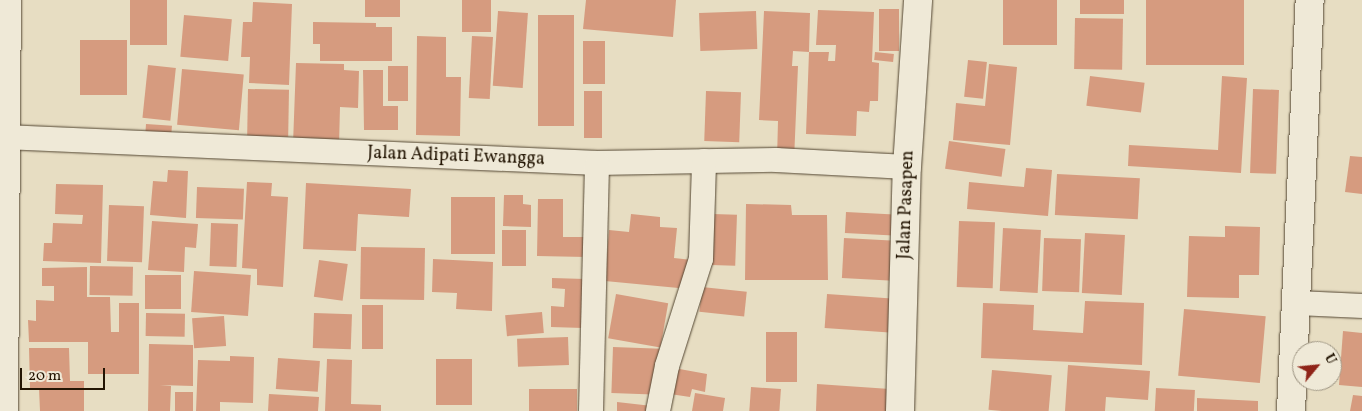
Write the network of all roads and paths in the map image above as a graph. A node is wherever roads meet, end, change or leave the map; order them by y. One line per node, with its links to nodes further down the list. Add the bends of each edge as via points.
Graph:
1 (7, 0): 4 (street)
2 (918, 0): 7 (street, Jalan Pasapen)
3 (1310, 0): 8 (street)
4 (4, 137): 6 (street, Jalan Adipati Ewangga); 10 (street)
5 (704, 161): 6 (street, Jalan Adipati Ewangga); 7 (street, Jalan Adipati Ewangga, via 776,160); 12 (street, via 701,259 668,366)
6 (597, 163): 11 (street)
7 (908, 167): 13 (street, Jalan Pasapen)
8 (1298, 303): 9 (street); 14 (street)
9 (1362, 306)
10 (3, 408)
11 (592, 411)
12 (658, 411)
13 (900, 411)
14 (1290, 411)

